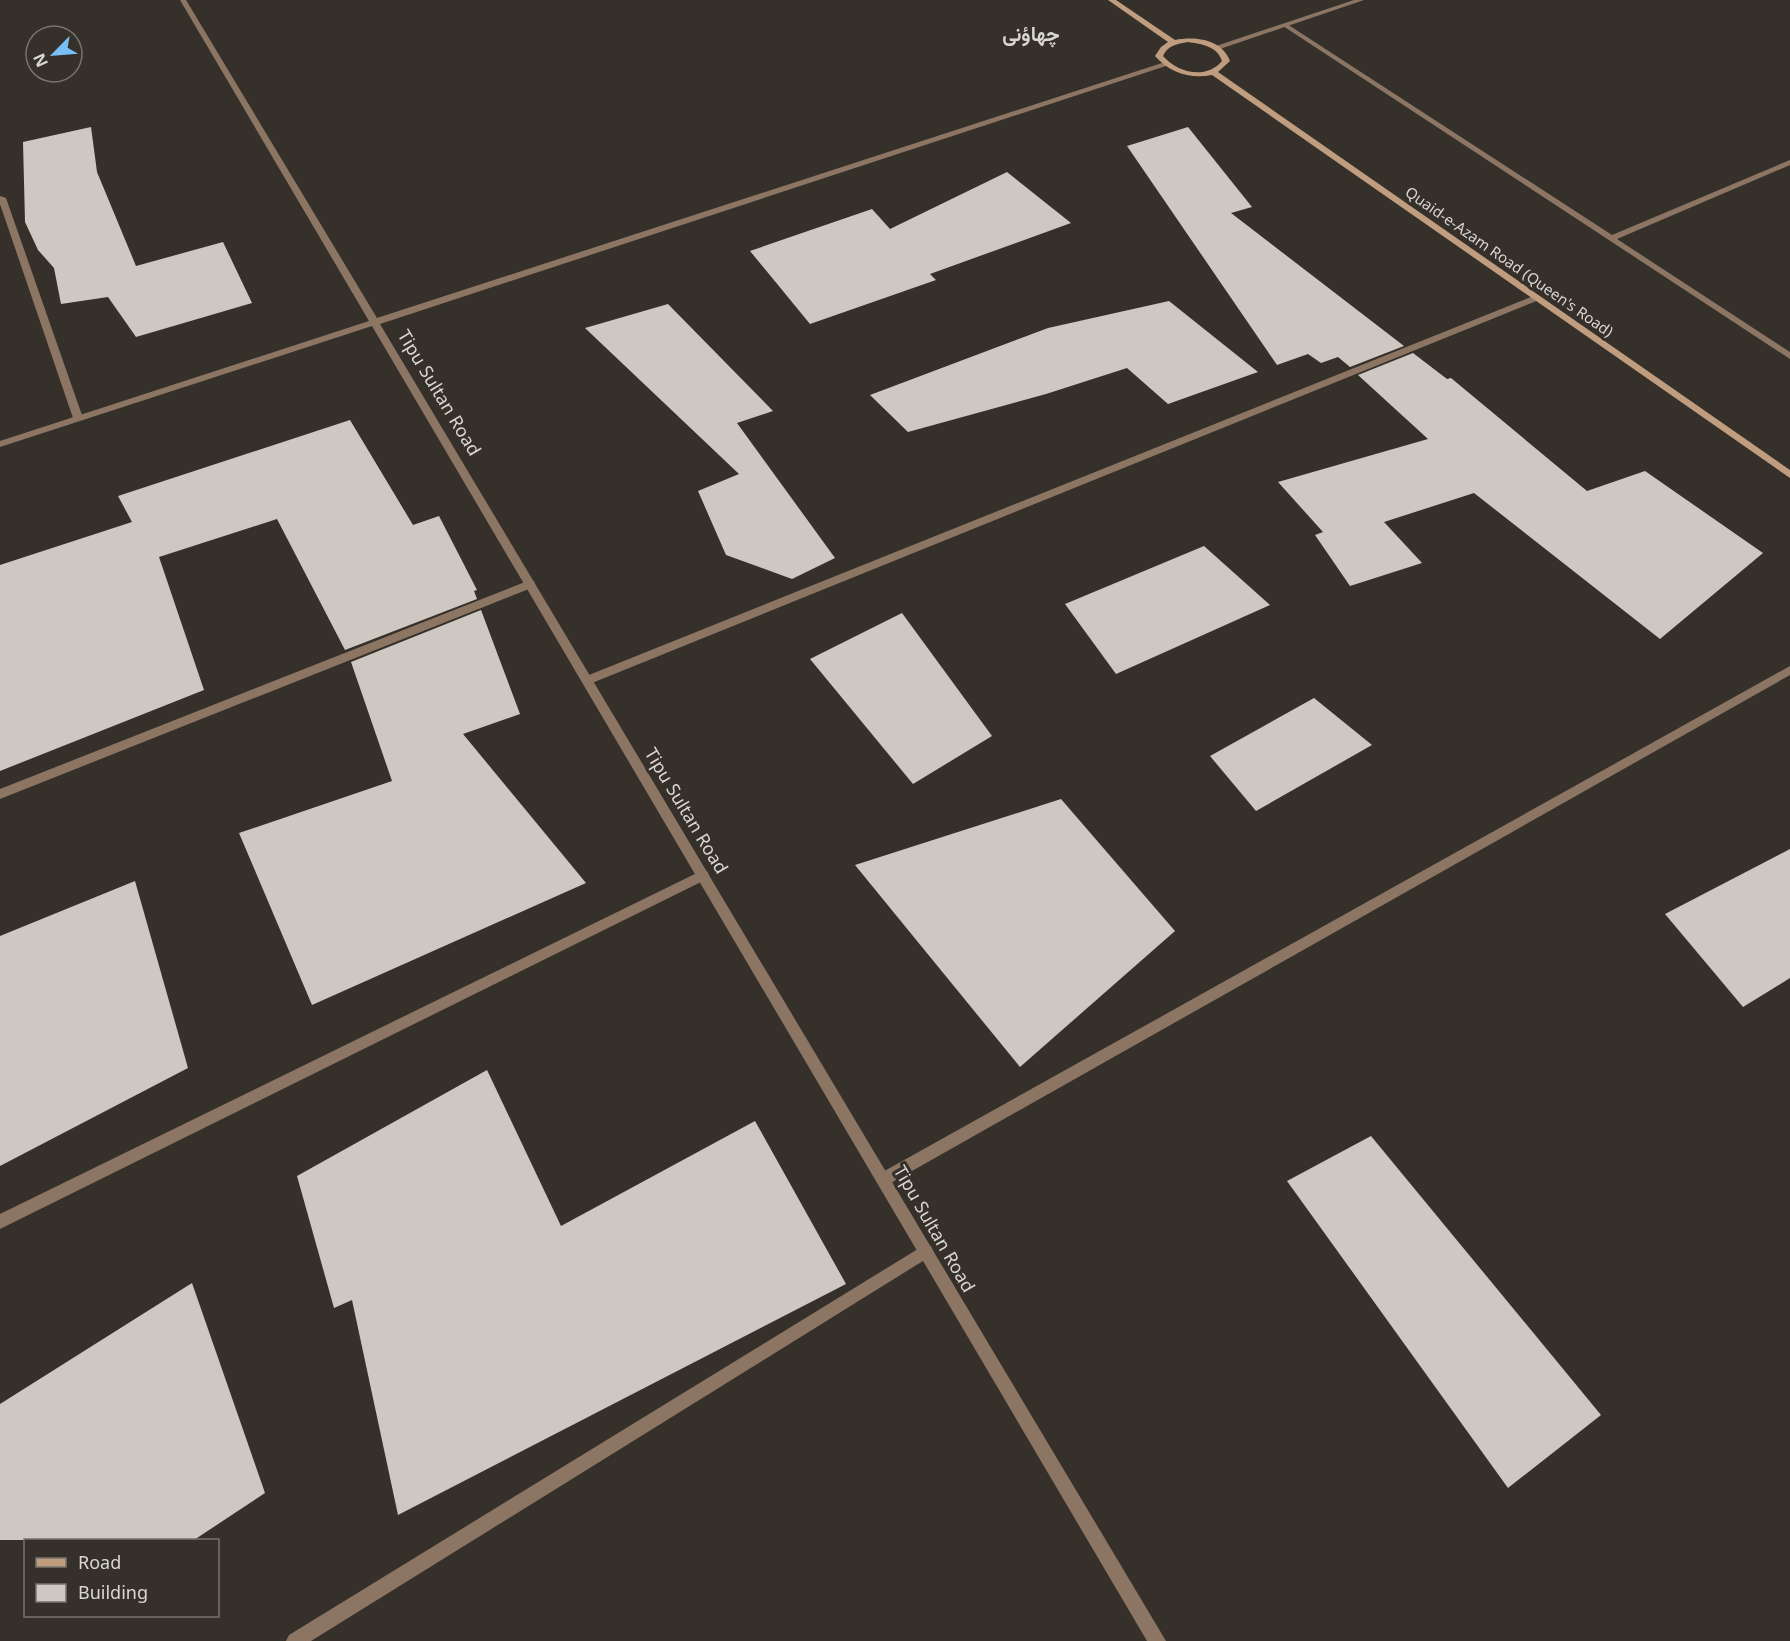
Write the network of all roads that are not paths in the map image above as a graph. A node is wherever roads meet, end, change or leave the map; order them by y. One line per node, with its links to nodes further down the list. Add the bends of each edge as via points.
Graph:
1 (183, 0): 13 (street, Tipu Sultan Road)
2 (1112, 0): 5 (main road)
3 (1361, 0): 4 (street)
4 (1285, 25): 6 (street); 11 (street)
5 (1173, 42): 6 (main road, via 1188,40); 7 (main road, via 1162,48 1159,56)
6 (1217, 47): 8 (main road, via 1226,61)
7 (1165, 65): 8 (main road, via 1178,72); 13 (street)
8 (1213, 72): 12 (main road, Quaid-e-Azam Road (Queen's Road))
9 (1790, 162): 11 (street)
10 (2, 198): 15 (street)
11 (1610, 239): 14 (street)
12 (1536, 298): 17 (main road, Quaid-e-Azam Road (Queen's Road)); 20 (street)
13 (375, 321): 15 (street); 18 (street, Tipu Sultan Road)
14 (1790, 356)
15 (78, 418): 16 (street)
16 (0, 444)
17 (1790, 475)
18 (531, 584): 20 (street, Tipu Sultan Road); 21 (street)
19 (1790, 670): 23 (street)
20 (588, 680): 22 (street, Tipu Sultan Road)
21 (0, 794)
22 (703, 875): 23 (street, Tipu Sultan Road); 24 (street)
23 (884, 1179): 25 (street, Tipu Sultan Road)
24 (0, 1222)
25 (926, 1251): 26 (street); 27 (street, Tipu Sultan Road)
26 (295, 1641)
27 (1158, 1641)

